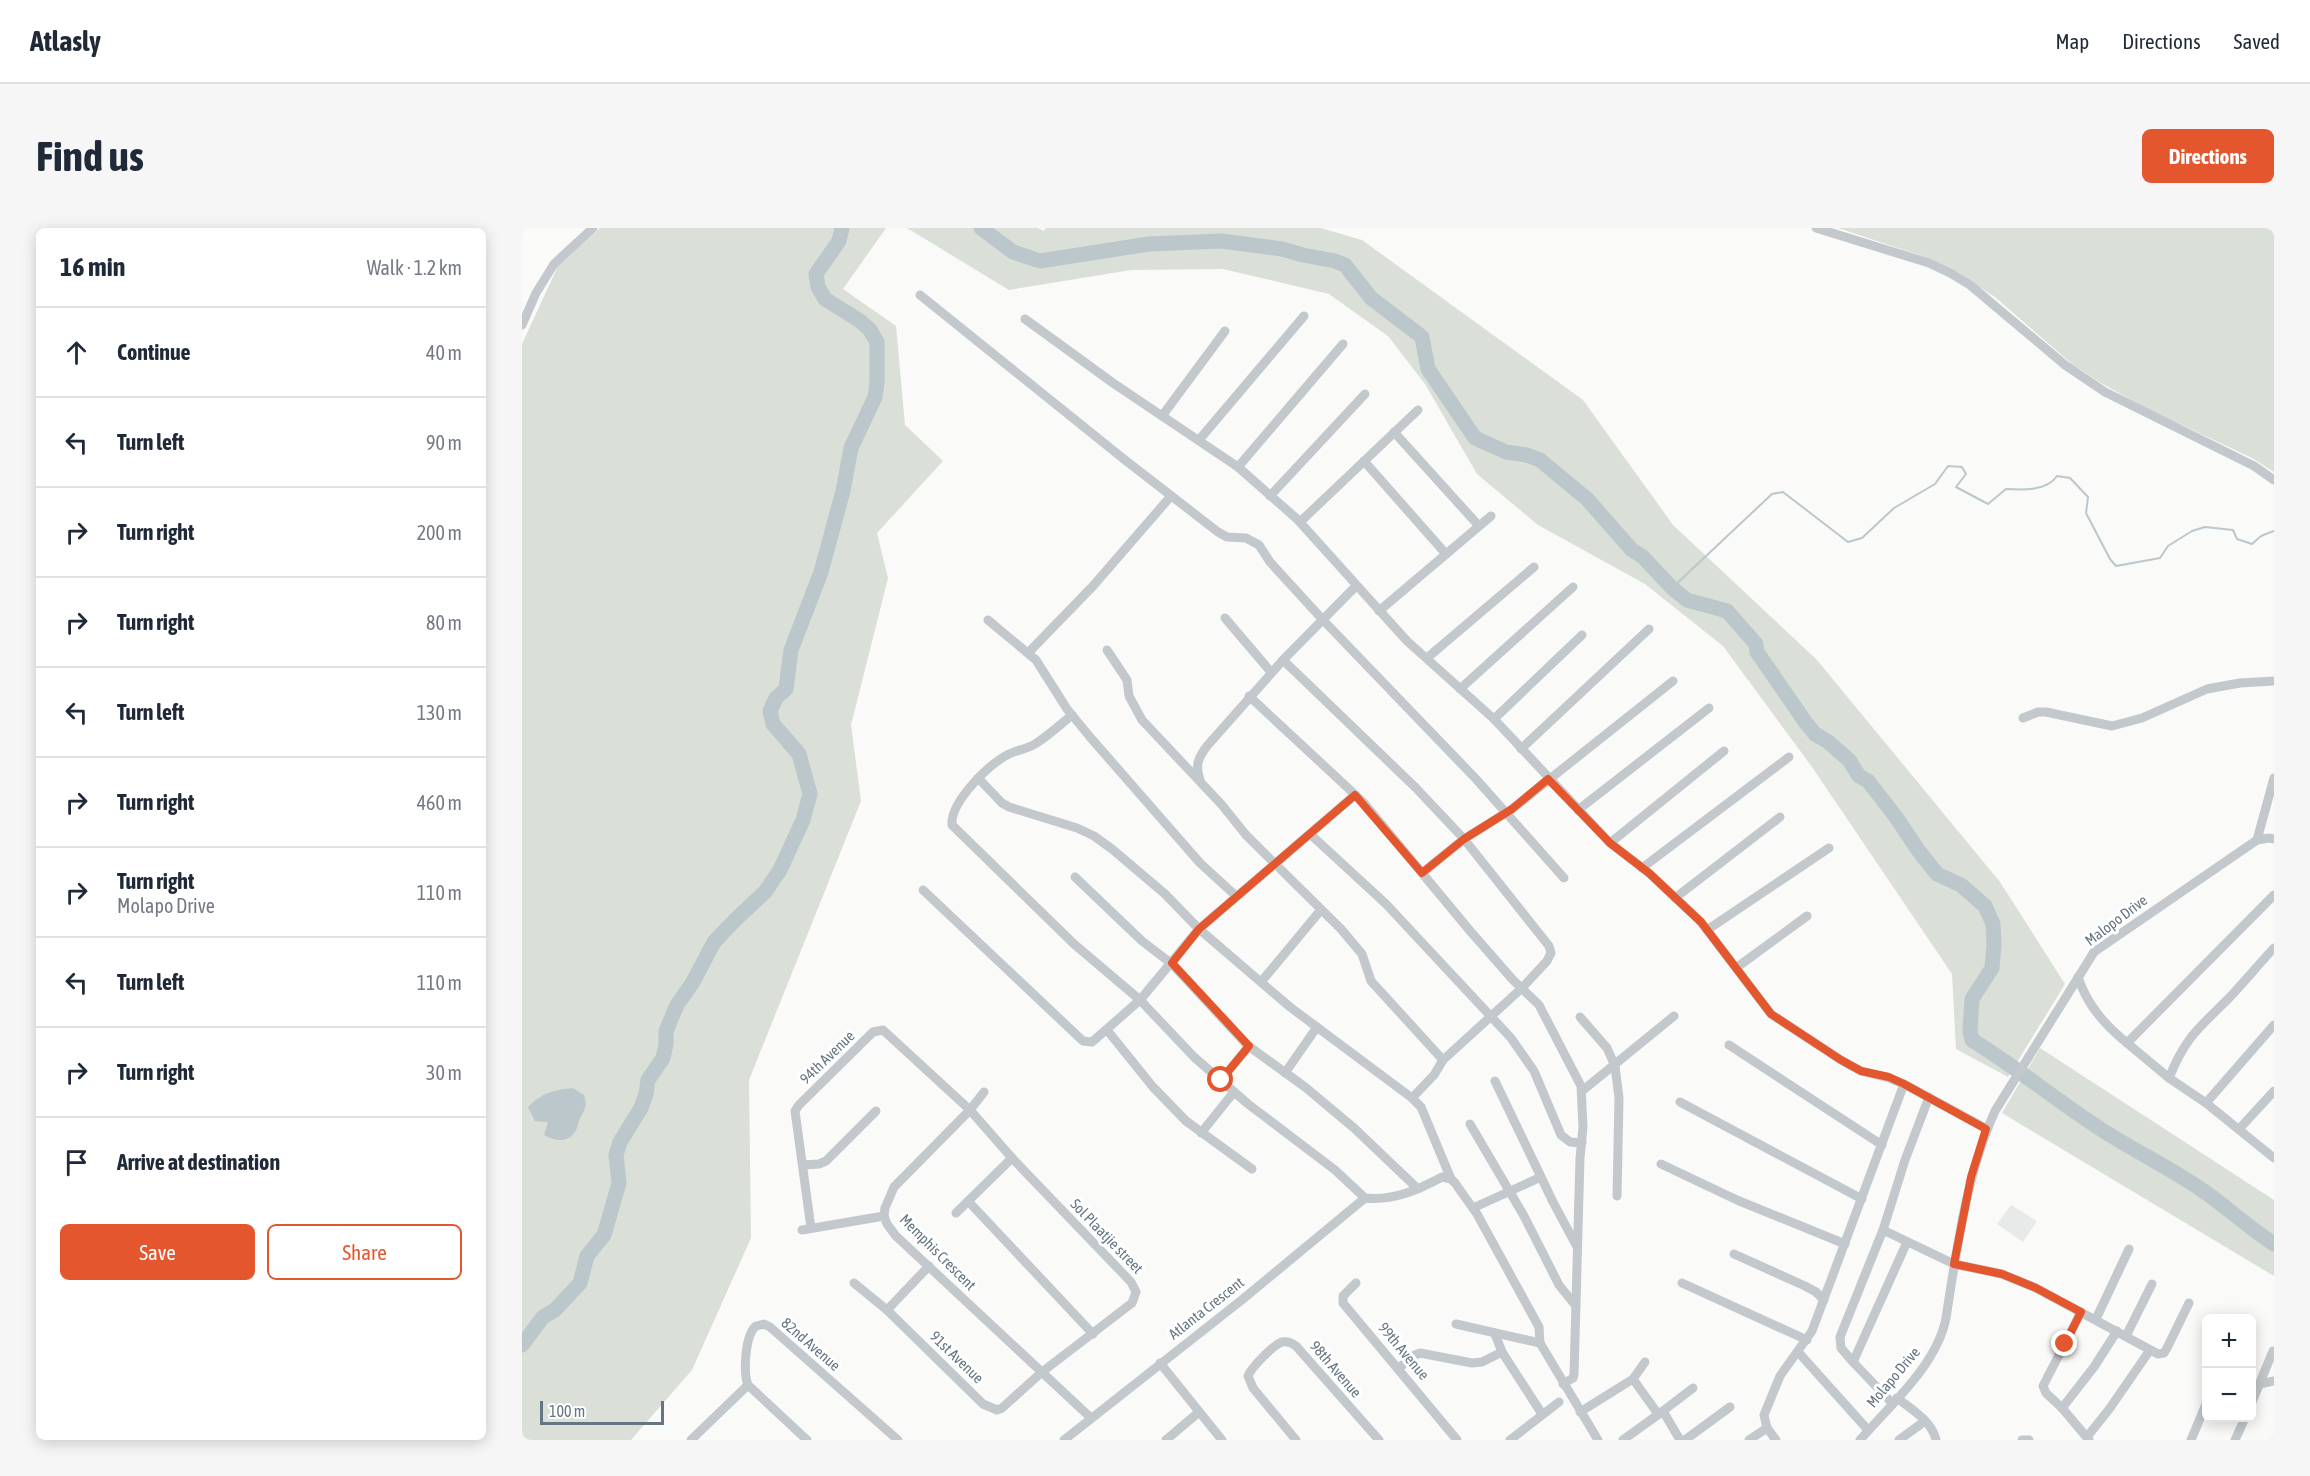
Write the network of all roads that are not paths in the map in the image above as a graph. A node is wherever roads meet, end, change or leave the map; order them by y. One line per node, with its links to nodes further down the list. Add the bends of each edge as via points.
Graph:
1 (593, 228): 6 (street, via 554,264)
2 (1816, 228): 16 (street, via 1950,273 2104,392 2254,466)
3 (920, 295): 18 (street)
4 (1304, 316): 13 (street)
5 (1025, 319): 11 (street)
6 (522, 325)
7 (1225, 331): 11 (street)
8 (1343, 344): 15 (street)
9 (1365, 394): 17 (street)
10 (1418, 410): 12 (street)
11 (1162, 416): 13 (street)
12 (1394, 432): 14 (street); 21 (street)
13 (1199, 440): 15 (street)
14 (1364, 461): 20 (street); 22 (street)
15 (1238, 467): 17 (street)
16 (2274, 480)
17 (1270, 495): 20 (street)
18 (1171, 496): 29 (street, via 1218,532 1259,545); 33 (street)
19 (1491, 516): 21 (street)
20 (1300, 522): 24 (street)
21 (1479, 526): 22 (street)
22 (1446, 554): 26 (street)
23 (1534, 567): 34 (street)
24 (1356, 586): 26 (street); 29 (street)
25 (1573, 587): 39 (street)
26 (1379, 611): 34 (street)
27 (1225, 618): 36 (street)
28 (988, 620): 33 (street)
29 (1323, 620): 35 (street); 54 (street)
30 (1649, 629): 45 (street)
31 (1582, 635): 44 (street)
32 (1107, 650): 51 (street, via 1127,680 1129,696 1142,720)
33 (1028, 653): 42 (street)
34 (1427, 658): 39 (street)
35 (1283, 660): 36 (street); 57 (street)
36 (1271, 672): 40 (street)
37 (1673, 681): 50 (street)
38 (2274, 681): 43 (street, via 2207,689 2135,721 2112,726 2046,712)
39 (1460, 689): 44 (street)
40 (1249, 696): 51 (street, via 1198,757); 52 (street)
41 (1709, 708): 53 (street)
42 (1072, 715): 48 (street, via 1034,744 994,763); 69 (street, via 1200,863)
43 (2023, 718)
44 (1494, 720): 45 (street)
45 (1521, 749): 50 (street)
46 (1724, 751): 60 (street)
47 (1789, 757): 63 (street)
48 (978, 778): 73 (street, via 1009,807 1094,836 1165,894); 81 (street, via 951,816 952,825 1074,944)
49 (2274, 778): 58 (street)
50 (1548, 779): 53 (street); 54 (street)
51 (1201, 783): 62 (street)
52 (1355, 795): 56 (street); 64 (street)
53 (1578, 810): 60 (street)
54 (1505, 813): 57 (street); 66 (street)
55 (1780, 817): 70 (street)
56 (1310, 834): 62 (street); 83 (street, via 1386,904)
57 (1464, 839): 64 (street); 80 (street, via 1549,946 1547,961)
58 (2257, 840): 59 (street); 78 (street, Malopo Drive, via 2108,941 2094,952)
59 (2274, 840)
60 (1610, 843): 63 (street)
61 (1829, 848): 74 (street)
62 (1273, 864): 69 (street); 71 (street)
63 (1642, 868): 70 (street)
64 (1422, 873): 80 (street)
65 (1075, 877): 76 (street, via 1142,941)
66 (1564, 878)
67 (923, 890): 87 (street, via 1083,1041 1092,1042)
68 (2274, 895): 88 (street)
69 (1236, 896): 73 (street)
70 (1675, 898): 74 (street)
71 (1320, 911): 79 (street); 91 (street, via 1362,954 1371,981)
72 (1807, 916): 77 (street)
73 (1199, 929): 76 (street); 79 (street)
74 (1707, 930): 77 (street)
75 (2274, 948): 94 (street, via 2191,1034)
76 (1172, 963): 81 (street); 90 (street)
77 (1736, 968): 97 (street, via 1771,1014 1861,1071)
78 (2078, 977): 88 (street, via 2097,1014); 98 (street, Malopo Drive)
79 (1261, 982): 86 (street)
80 (1522, 988): 83 (street); 102 (street, via 1539,1005)
81 (1140, 1000): 87 (street); 95 (street)
82 (1674, 1016): 92 (street)
83 (1491, 1017): 91 (street); 113 (street, via 1533,1071 1561,1135 1570,1142)
84 (1580, 1017): 92 (street, via 1607,1048)
85 (2274, 1025): 106 (street)
86 (1317, 1027): 93 (street); 104 (street)
87 (1107, 1030): 112 (street, via 1153,1087)
88 (2127, 1043): 94 (street)
89 (1729, 1045): 114 (street)
90 (1249, 1046): 93 (street); 95 (street)
91 (1443, 1060): 104 (street)
92 (1616, 1066): 102 (street); 124 (street)
93 (1285, 1073): 122 (street, via 1382,1152)
94 (2169, 1078): 106 (street)
95 (1221, 1080): 101 (street)
96 (1495, 1081): 120 (street)
97 (1904, 1084): 103 (street); 114 (street)
98 (2008, 1088): 111 (street, Molapo Drive)
99 (2274, 1091): 110 (street)
100 (984, 1092): 107 (street, Memphis Crescent)
101 (1234, 1092): 112 (street); 125 (street)
102 (1582, 1092): 113 (street)
103 (1929, 1097): 111 (street); 131 (street)
104 (1412, 1098): 121 (street, via 1420,1107)
105 (1680, 1102): 126 (street)
106 (2206, 1103): 110 (street)
107 (970, 1110): 116 (street, Sol Plaatjie street); 118 (street, 94th Avenue, via 886,1031 878,1030 799,1105 795,1117); 130 (street, Memphis Crescent, via 894,1187)
108 (876, 1112): 118 (street, via 826,1161)
109 (1470, 1124): 123 (street)
110 (2240, 1128): 115 (street)
111 (1986, 1129): 137 (street, Molapo Drive, via 1971,1177)
112 (1201, 1133): 119 (street)
113 (1582, 1143): 134 (street)
114 (1882, 1145): 126 (street)
115 (2274, 1157)
116 (1012, 1158): 127 (street); 151 (street, Sol Plaatjie street, via 1135,1287 1132,1303)
117 (1661, 1164): 133 (street)
118 (803, 1165): 130 (street, 94th Avenue, via 806,1229)
119 (1252, 1169)
120 (1541, 1177): 123 (street); 134 (street)
121 (1451, 1179): 122 (street, via 1442,1177); 128 (street)
122 (1418, 1189): 125 (street, via 1398,1197)
123 (1510, 1191): 128 (street); 145 (street, via 1559,1285)
124 (1617, 1196)
125 (1365, 1198): 161 (street, Atlanta Crescent)
126 (1862, 1198): 133 (street)
127 (968, 1201): 129 (street); 151 (street)
128 (1473, 1208): 154 (street, via 1539,1328)
129 (956, 1213)
130 (884, 1216): 138 (street, Memphis Crescent, via 896,1236)
131 (1882, 1230): 132 (street); 160 (street, via 1840,1337 1841,1348)
132 (1907, 1242): 137 (street); 160 (street)
133 (1845, 1244): 143 (street)
134 (1577, 1247): 145 (street)
135 (2129, 1249): 148 (street)
136 (1734, 1254): 143 (street, via 1805,1286)
137 (1954, 1264): 147 (street, via 2002,1274); 171 (street, Molapo Drive, via 1940,1340 1922,1369)
138 (929, 1266): 146 (street); 163 (street, Memphis Crescent)
139 (854, 1283): 146 (street, 91st Avenue)
140 (1356, 1283): 162 (street, 99th Avenue, via 1343,1296 1343,1303)
141 (1682, 1283): 153 (street)
142 (2152, 1284): 150 (street)
143 (1824, 1300): 153 (street)
144 (2188, 1302): 155 (street, via 2164,1353)
145 (1576, 1306): 166 (street, via 1574,1374)
146 (887, 1310): 163 (street, 91st Avenue, via 983,1404 993,1409 1002,1408)
147 (2081, 1312): 148 (street); 174 (street, via 2043,1386)
148 (2096, 1319): 150 (street)
149 (1456, 1324): 152 (street)
150 (2121, 1333): 155 (street); 174 (street)
151 (1093, 1334): 163 (street, Sol Plaatjie street)
152 (1496, 1334): 154 (street); 157 (street)
153 (1807, 1340): 158 (street)
154 (1539, 1343): 166 (street)
155 (2150, 1350): 187 (street)
156 (2273, 1351): 167 (street)
157 (1502, 1352): 162 (street, via 1472,1363 1420,1353); 178 (street)
158 (1798, 1353): 183 (street, via 1780,1377 1764,1415); 184 (street)
159 (1645, 1362): 164 (street)
160 (1853, 1362): 171 (street)
161 (1160, 1363): 175 (street); 180 (street, Atlanta Crescent)
162 (1400, 1368): 195 (street, 99th Avenue)
163 (1042, 1372): 180 (street, Memphis Crescent)
164 (1633, 1379): 176 (street); 177 (street)
165 (2274, 1381): 167 (street)
166 (1563, 1384): 176 (street)
167 (2260, 1384): 170 (street)
168 (748, 1385): 185 (street); 188 (street); 190 (street, 82nd Avenue, via 748,1335 764,1324)
169 (1693, 1388): 177 (street)
170 (2256, 1393)
171 (1894, 1401): 181 (street); 184 (street, Molapo Drive)
172 (1559, 1402): 178 (street)
173 (1730, 1407): 200 (street)
174 (2062, 1408): 187 (street)
175 (1199, 1412): 192 (street); 193 (street)
176 (1580, 1412): 197 (street)
177 (1660, 1413): 198 (street); 199 (street)
178 (1542, 1414): 196 (street)
179 (2202, 1414): 208 (street)
180 (1091, 1418): 191 (street, Atlanta Crescent)
181 (1925, 1421): 204 (street); 205 (street)
182 (2243, 1422): 209 (street)
183 (1767, 1428): 201 (street); 202 (street)
184 (1868, 1430): 203 (street, Molapo Drive)
185 (796, 1436): 189 (street)
186 (1291, 1438): 194 (street, 98th Avenue, via 1248,1376 1282,1342 1296,1346)
187 (2088, 1438)
188 (691, 1440)
189 (807, 1440)
190 (898, 1440)
191 (1064, 1440)
192 (1166, 1440)
193 (1222, 1440)
194 (1379, 1440)
195 (1457, 1440)
196 (1510, 1440)
197 (1598, 1440)
198 (1623, 1440)
199 (1680, 1440)
200 (1685, 1440)
201 (1749, 1440)
202 (1776, 1440)
203 (1860, 1440)
204 (1899, 1440)
205 (1936, 1440)
206 (2022, 1440): 207 (street)
207 (2029, 1440)
208 (2191, 1440)
209 (2235, 1440)

